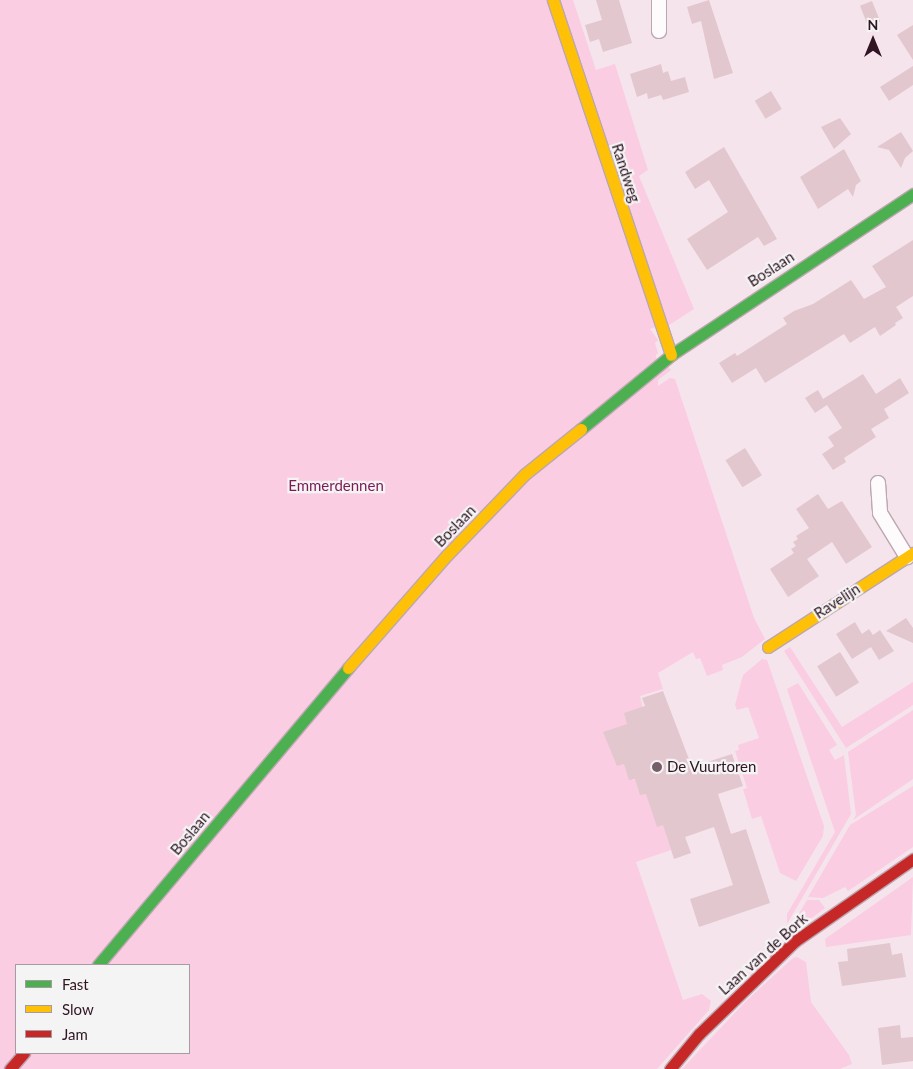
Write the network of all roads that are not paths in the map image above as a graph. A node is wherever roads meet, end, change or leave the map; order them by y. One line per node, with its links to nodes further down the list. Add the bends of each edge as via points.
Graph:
1 (553, 0): 5 (main road, Randweg)
2 (658, 0): 3 (street)
3 (659, 31)
4 (913, 194): 5 (main road, Boslaan)
5 (671, 355): 10 (main road, Boslaan, via 525,474 447,555)
6 (878, 483): 7 (street, Ravelijn, via 880,513)
7 (910, 555): 8 (main road, Ravelijn)
8 (768, 647)
9 (913, 859): 13 (main road, Laan van de Bork, via 793,943 699,1034)
10 (99, 964)
11 (23, 1054): 12 (main road)
12 (10, 1069)
13 (670, 1069)

